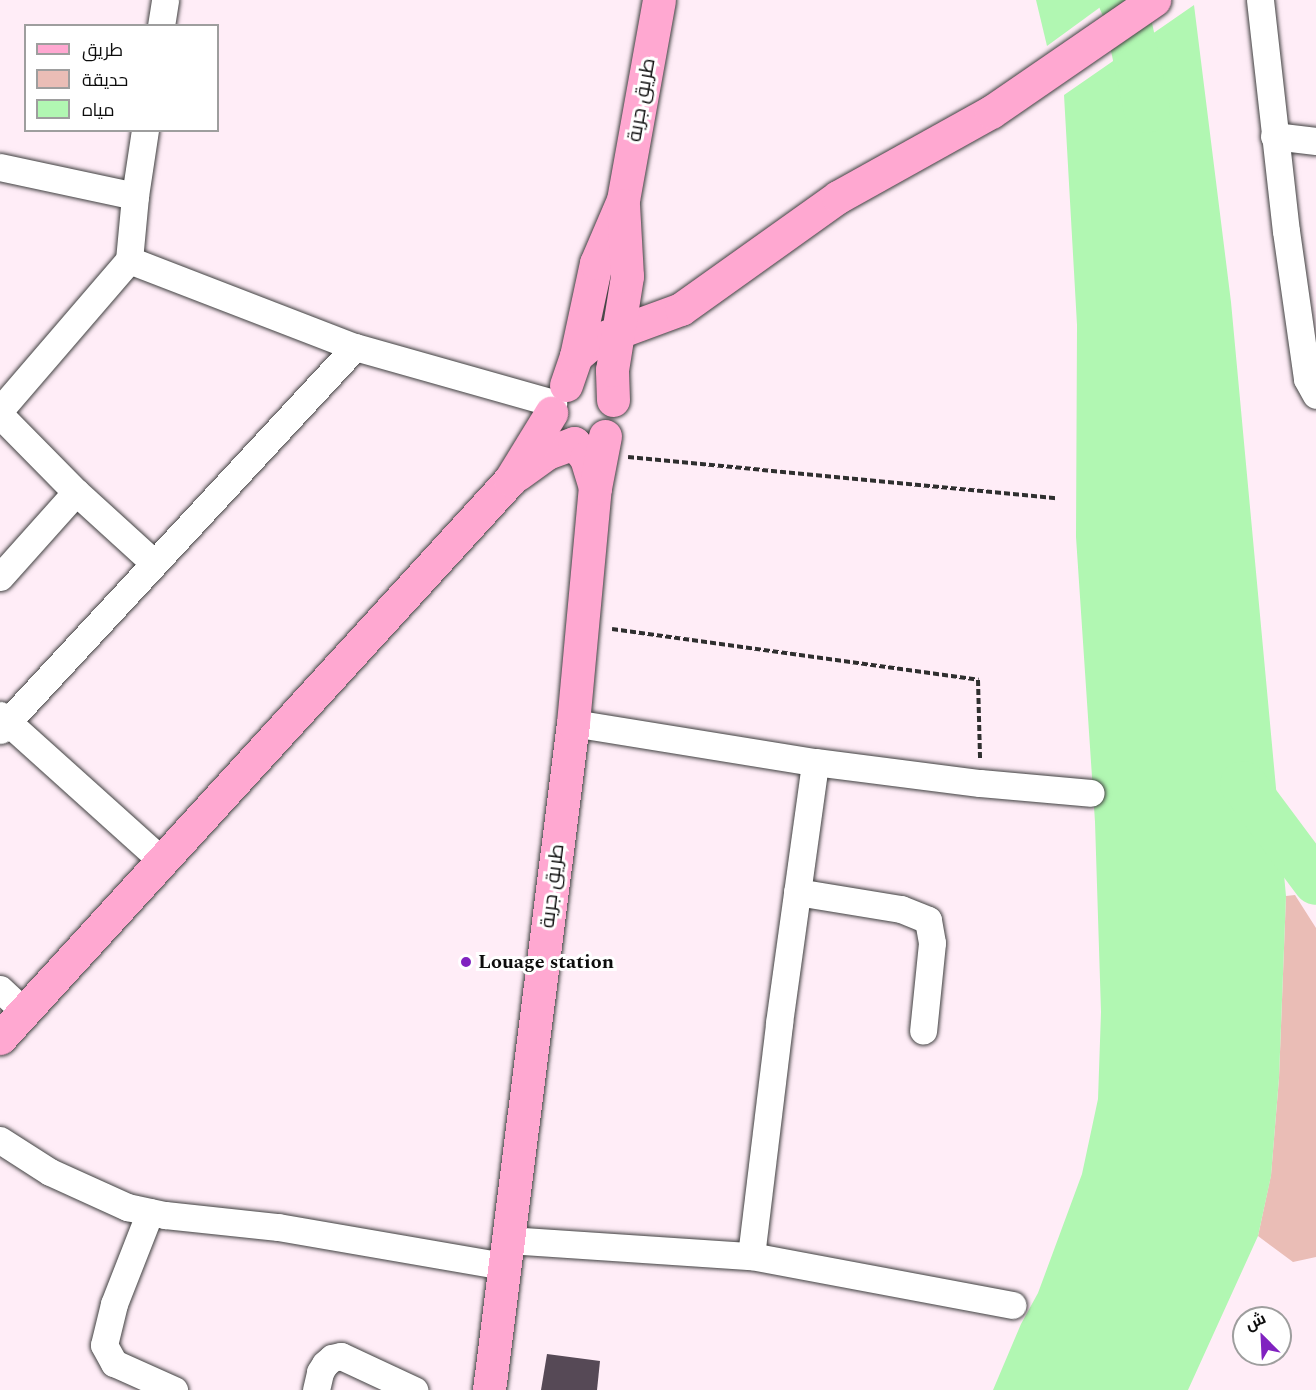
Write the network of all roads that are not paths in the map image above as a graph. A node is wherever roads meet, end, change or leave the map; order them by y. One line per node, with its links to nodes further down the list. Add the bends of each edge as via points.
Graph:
1 (165, 0): 5 (street)
2 (659, 0): 11 (main road, طريق جربة)
3 (1154, 0): 13 (main road, via 991,112 838,197 681,309)
4 (1260, 0): 7 (street)
5 (161, 24)
6 (145, 132): 10 (street)
7 (1274, 136): 8 (street); 16 (street, via 1307,379)
8 (1316, 141)
9 (0, 167): 10 (street)
10 (135, 196): 12 (street)
11 (623, 200): 13 (main road, طريق جربة, via 627,276); 15 (main road, طريق جربة, via 593,274)
12 (129, 260): 14 (street); 18 (street)
13 (618, 333): 15 (main road, via 594,341); 17 (main road, طريق جربة, via 612,370)
14 (355, 347): 15 (street); 23 (street)
15 (561, 389): 17 (main road, via 575,381 594,382); 20 (main road, via 558,432); 21 (main road)
16 (1316, 395)
17 (613, 400): 20 (main road, via 615,419)
18 (0, 410)
19 (0, 415): 22 (street)
20 (593, 444): 21 (main road, via 547,453); 26 (main road, طريق جربة, via 586,458 595,488)
21 (510, 480): 29 (main road)
22 (76, 492): 23 (street); 24 (street)
23 (154, 563): 25 (street)
24 (0, 577)
25 (3, 722): 29 (street)
26 (573, 723): 27 (street); 37 (main road, طريق جربة)
27 (815, 762): 28 (street); 30 (street)
28 (1091, 793)
29 (162, 861): 32 (main road)
30 (797, 892): 33 (street, via 901,909 928,920 933,943); 38 (street)
31 (0, 989): 32 (street)
32 (24, 1011): 34 (main road)
33 (923, 1031)
34 (0, 1038)
35 (0, 1140): 36 (street, via 94,1194)
36 (150, 1212): 37 (street); 40 (street, via 114,1304 104,1345 114,1363)
37 (506, 1253): 38 (street); 43 (main road, طريق جربة)
38 (751, 1256): 39 (street)
39 (1012, 1305)
40 (174, 1390)
41 (316, 1390): 42 (street, via 325,1364 341,1356)
42 (414, 1390)
43 (489, 1390)

